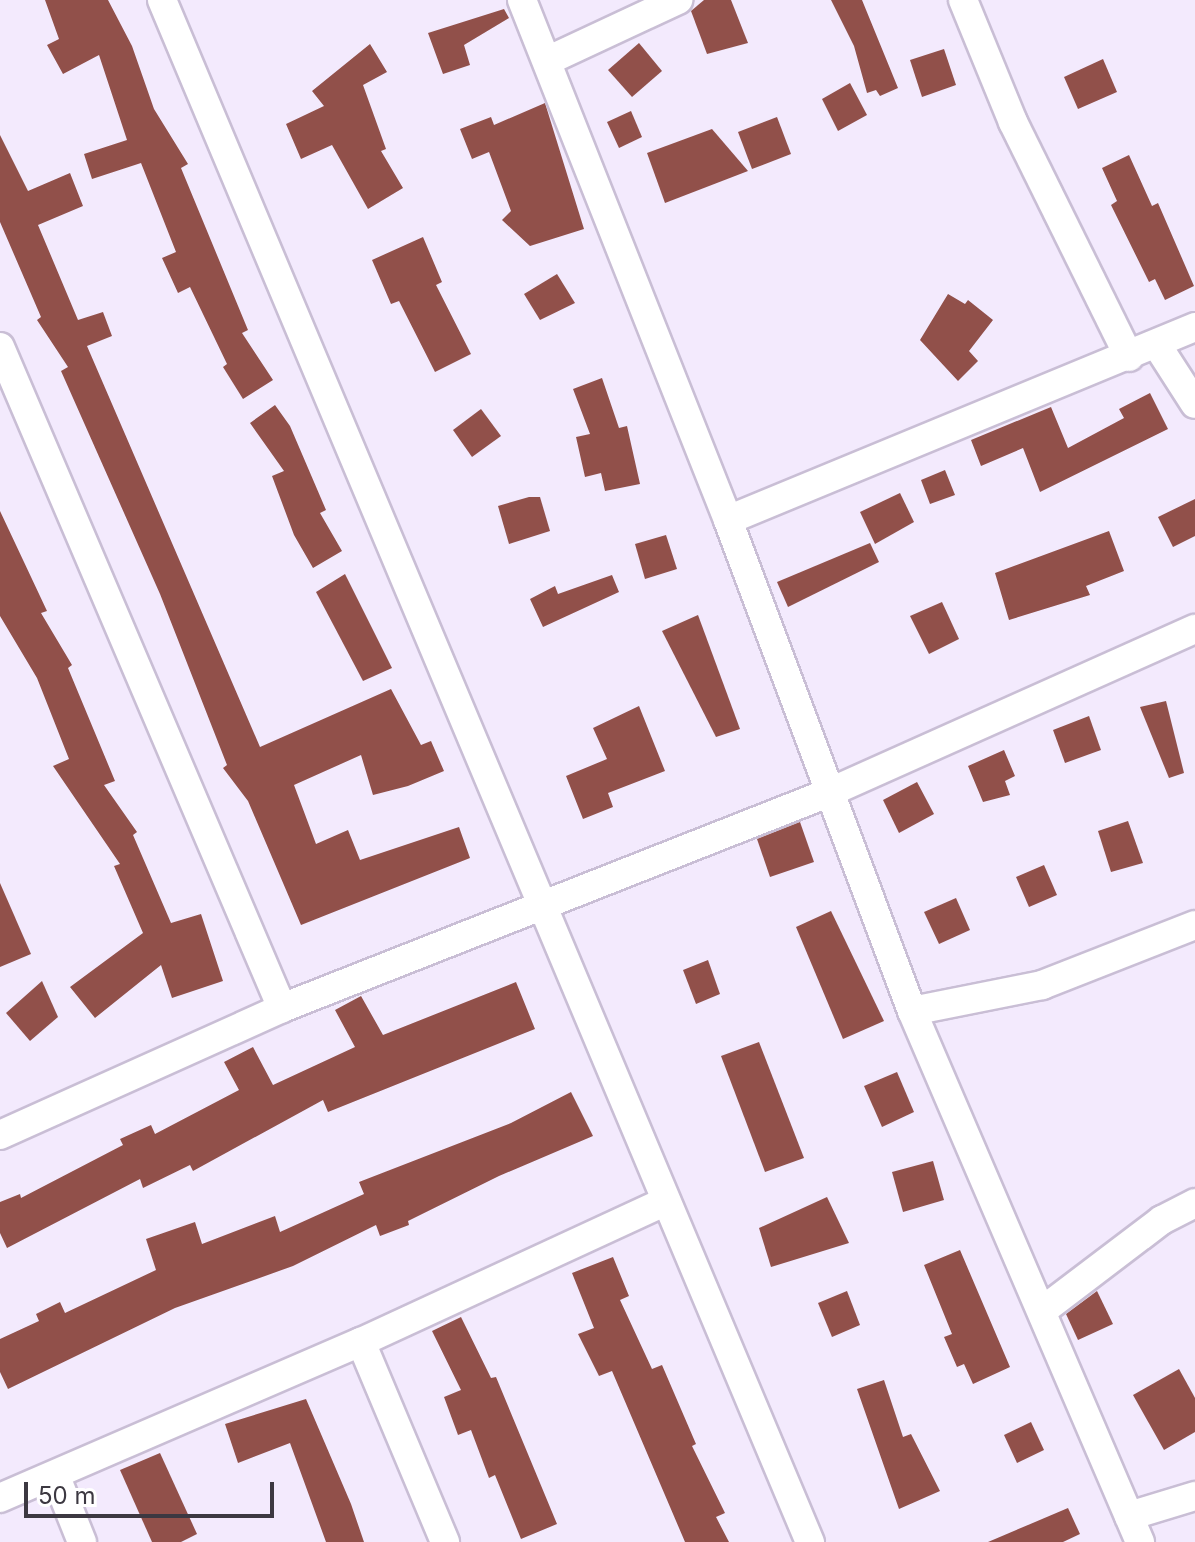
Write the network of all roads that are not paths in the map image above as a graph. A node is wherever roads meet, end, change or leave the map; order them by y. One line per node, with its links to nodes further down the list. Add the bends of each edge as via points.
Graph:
1 (162, 0): 14 (street)
2 (522, 0): 5 (street)
3 (678, 0): 5 (street)
4 (963, 0): 9 (street, via 1013,122)
5 (547, 61): 11 (street)
6 (1195, 327): 7 (street)
7 (1157, 345): 9 (street); 10 (street)
8 (0, 347): 16 (street)
9 (1129, 357): 11 (street)
10 (1195, 404)
11 (728, 520): 13 (street)
12 (1195, 629): 13 (street)
13 (828, 793): 14 (street); 17 (street)
14 (544, 904): 16 (street); 19 (street)
15 (1195, 925): 17 (street, via 1042,985)
16 (282, 1008): 18 (street)
17 (912, 1011): 21 (street)
18 (2, 1127)
19 (666, 1201): 22 (street); 29 (street)
20 (1195, 1203): 21 (street, via 1162,1220)
21 (1042, 1311): 26 (street)
22 (361, 1342): 23 (street); 28 (street)
23 (56, 1477): 25 (street); 27 (street)
24 (1195, 1496): 26 (street)
25 (0, 1498)
26 (1134, 1529)
27 (82, 1542)
28 (445, 1542)
29 (810, 1542)

